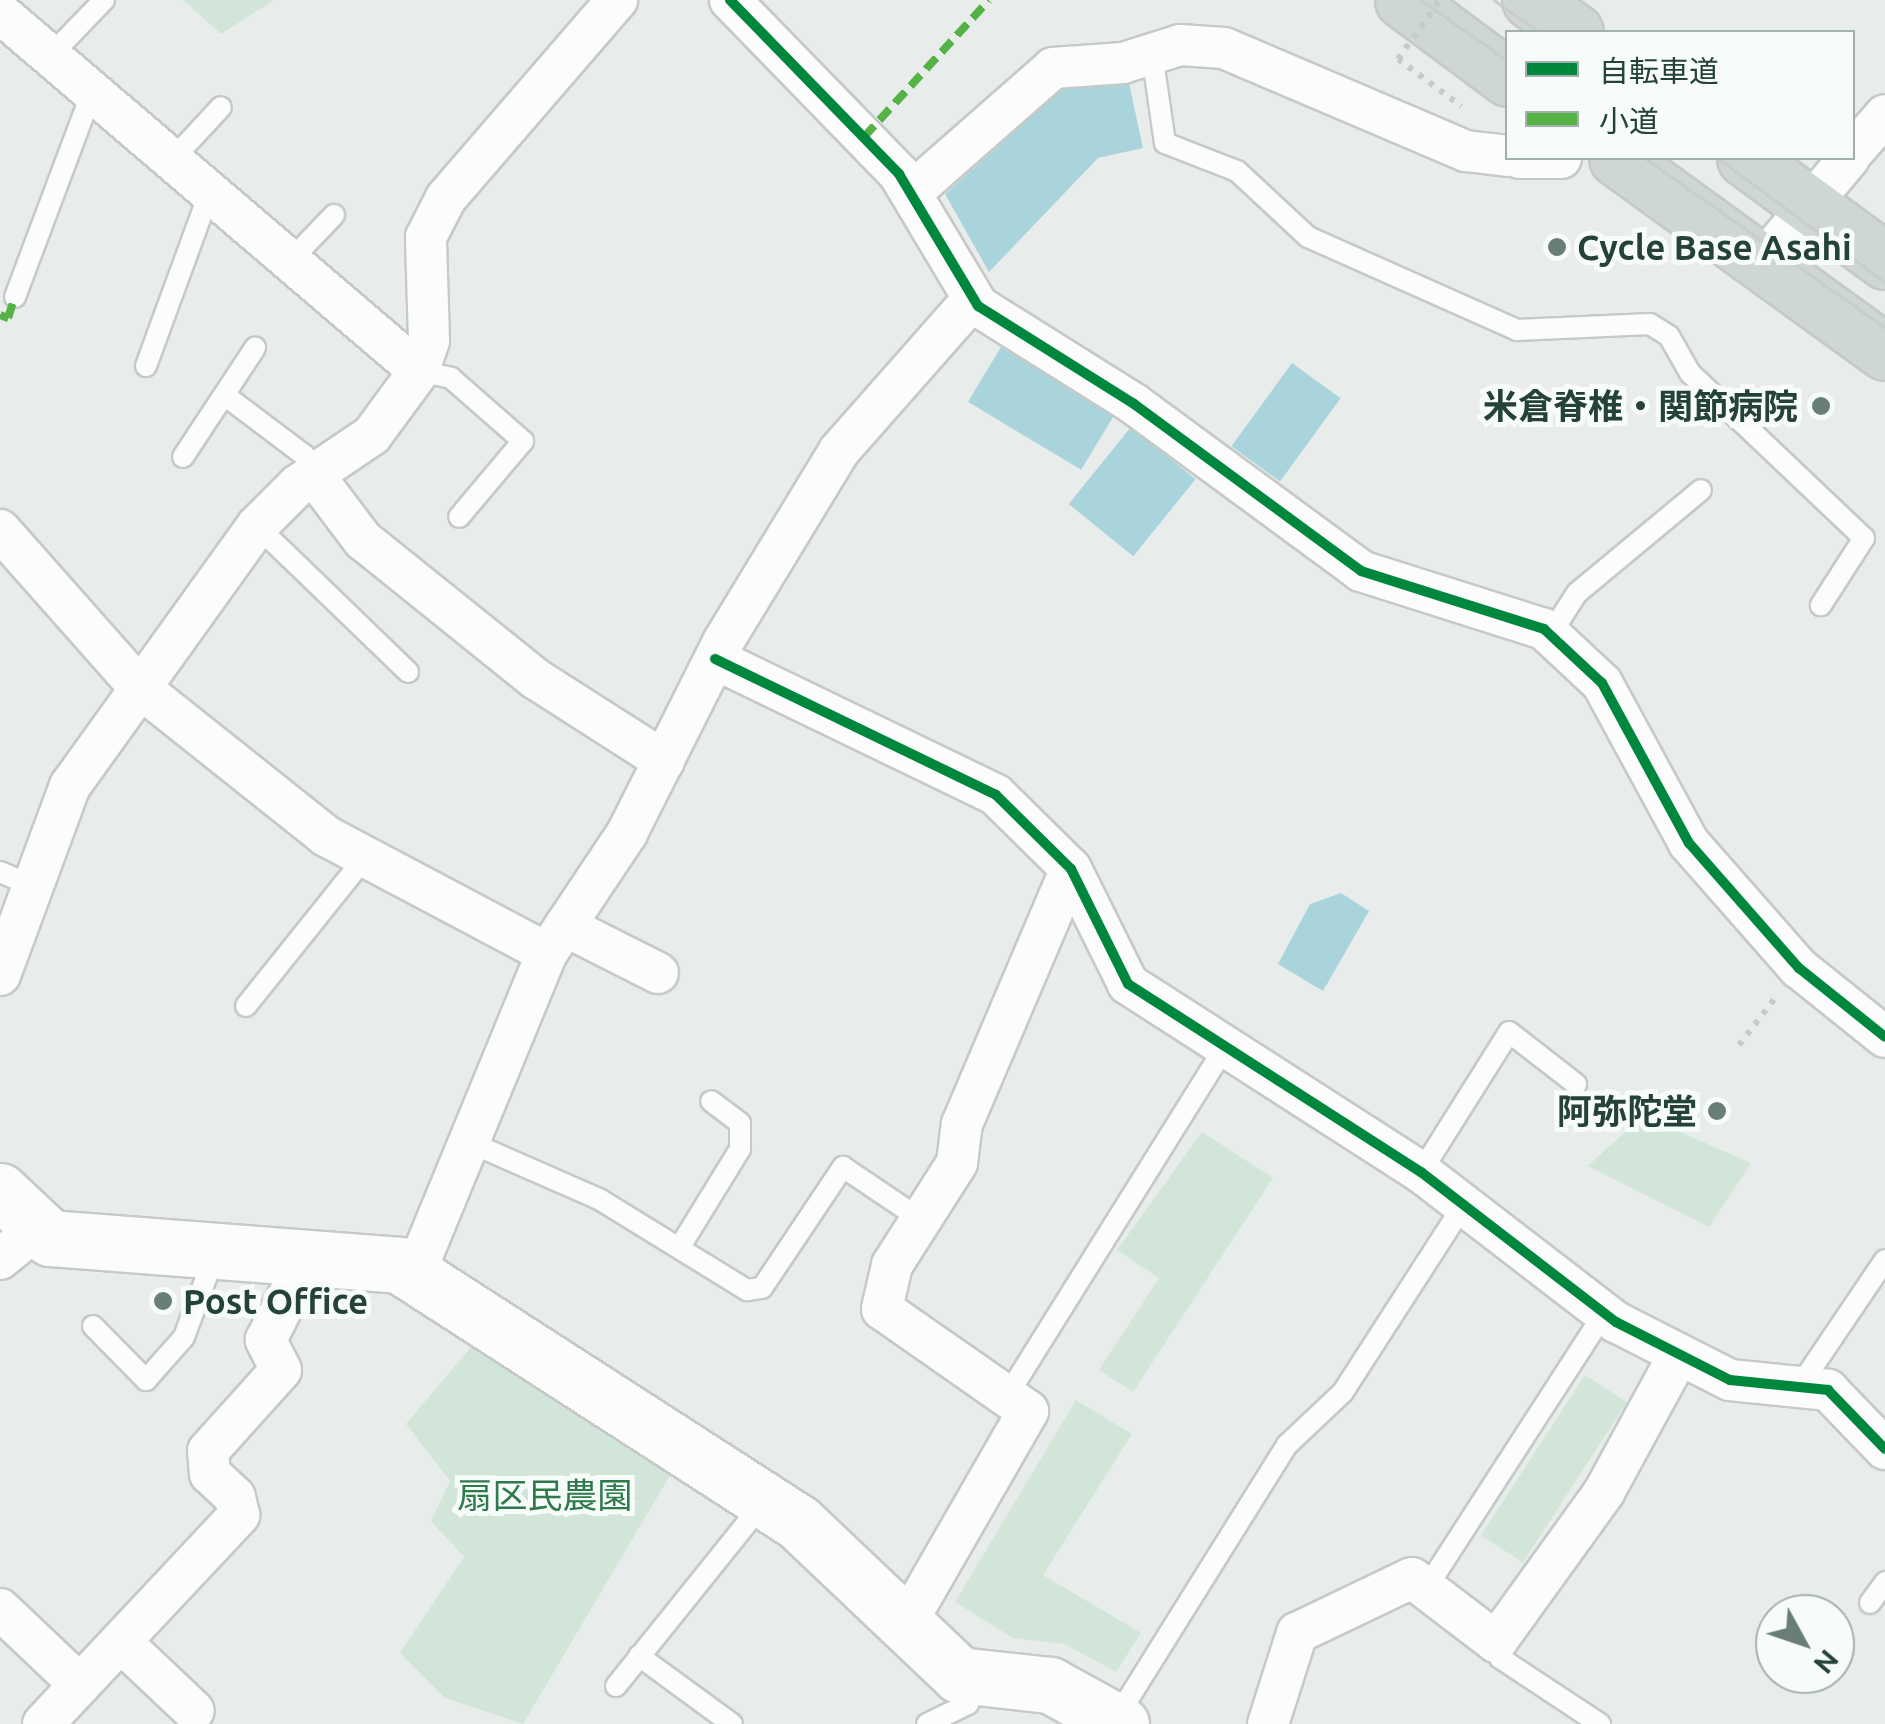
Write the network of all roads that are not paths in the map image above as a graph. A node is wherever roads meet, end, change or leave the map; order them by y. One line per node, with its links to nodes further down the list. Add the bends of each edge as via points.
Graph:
1 (104, 0): 9 (lane)
2 (617, 0): 32 (street, via 446,198 426,237 430,341)
3 (730, 0): 20 (street)
4 (1403, 0): 10 (main road)
5 (1530, 0): 7 (main road)
6 (0, 13): 9 (street)
7 (1572, 30)
8 (1152, 54): 15 (street, via 1224,48 1466,151); 20 (street, via 1053,68); 40 (lane, via 1165,143 1237,171 1308,237 1517,330 1650,324 1670,336 1690,373 1864,538)
9 (49, 57): 11 (street)
10 (1505, 76)
11 (91, 95): 19 (street); 27 (lane)
12 (221, 107): 19 (lane)
13 (1885, 115): 14 (street)
14 (1855, 150)
15 (1505, 156)
16 (1620, 160): 24 (main road)
17 (1748, 160): 22 (main road)
18 (1847, 160): 22 (street)
19 (169, 164): 21 (street)
20 (912, 192): 28 (street)
21 (208, 197): 26 (street); 31 (lane)
22 (1808, 205): 24 (street); 25 (main road)
23 (334, 215): 26 (lane)
24 (1763, 261): 30 (main road)
25 (1885, 261)
26 (287, 264): 32 (street)
27 (15, 297)
28 (972, 300): 41 (street, via 1134,404 1361,571); 42 (street, via 839,451)
29 (256, 348): 33 (lane)
30 (1885, 352)
31 (146, 366)
32 (419, 371): 35 (street, via 372,435); 37 (lane, via 451,378 522,440)
33 (227, 397): 34 (lane); 35 (lane, via 304,456)
34 (183, 458)
35 (313, 474): 38 (street); 45 (street, via 363,540 536,680)
36 (1701, 490): 41 (lane, via 1577,593)
37 (459, 517)
38 (258, 526): 43 (lane); 44 (street)
39 (0, 530): 44 (street)
40 (1821, 604)
41 (1550, 635): 53 (street, via 1602,683 1689,843 1798,968)
42 (715, 659): 45 (street); 47 (street, via 996,794)
43 (408, 672)
44 (139, 687): 46 (street, via 326,836); 48 (street)
45 (664, 761): 49 (street)
46 (366, 856): 49 (street); 52 (lane)
47 (1070, 869): 54 (street, via 1128,984); 60 (street, via 962,1124 957,1163)
48 (15, 879): 51 (street)
49 (556, 939): 50 (street); 57 (street)
50 (658, 973)
51 (0, 974)
52 (246, 1006)
53 (1885, 1036)
54 (1226, 1046): 58 (street); 71 (lane)
55 (1576, 1084): 58 (lane, via 1509,1032)
56 (711, 1101): 62 (lane, via 740,1123 740,1148)
57 (469, 1142): 62 (lane); 66 (street)
58 (1421, 1172): 59 (street)
59 (1465, 1203): 67 (street); 86 (lane, via 1343,1392 1287,1445)
60 (920, 1219): 62 (lane, via 843,1166 762,1288 746,1290); 71 (street, via 892,1266 882,1309)
61 (12, 1226): 63 (street)
62 (681, 1246)
63 (215, 1254): 64 (street); 68 (lane, via 184,1336 146,1380)
64 (306, 1260): 66 (street, via 390,1262); 79 (street, via 266,1340 281,1370 208,1451 210,1474 240,1515)
65 (1885, 1260): 70 (lane)
66 (414, 1274): 73 (street)
67 (1604, 1312): 69 (street); 75 (lane)
68 (92, 1326)
69 (1678, 1356): 70 (street, via 1730,1380); 80 (street, via 1604,1492)
70 (1804, 1381): 72 (street, via 1828,1390)
71 (1007, 1396): 78 (street, via 1028,1411)
72 (1885, 1449)
73 (764, 1502): 78 (street, via 854,1569); 81 (lane)
74 (1885, 1582): 76 (lane)
75 (1427, 1587): 80 (street); 90 (street, via 1412,1578 1297,1632)
76 (1870, 1603)
77 (0, 1609): 83 (street)
78 (904, 1626): 82 (street)
79 (120, 1642): 83 (street); 85 (street)
80 (1496, 1642): 91 (lane, via 1512,1668)
81 (639, 1656): 84 (lane); 88 (lane)
82 (973, 1678): 86 (street, via 1050,1685); 89 (lane, via 968,1704)
83 (80, 1685): 87 (street)
84 (616, 1686)
85 (198, 1707)
86 (1118, 1722)
87 (42, 1724)
88 (732, 1724)
89 (927, 1724)
90 (1268, 1724)
91 (1600, 1724)

